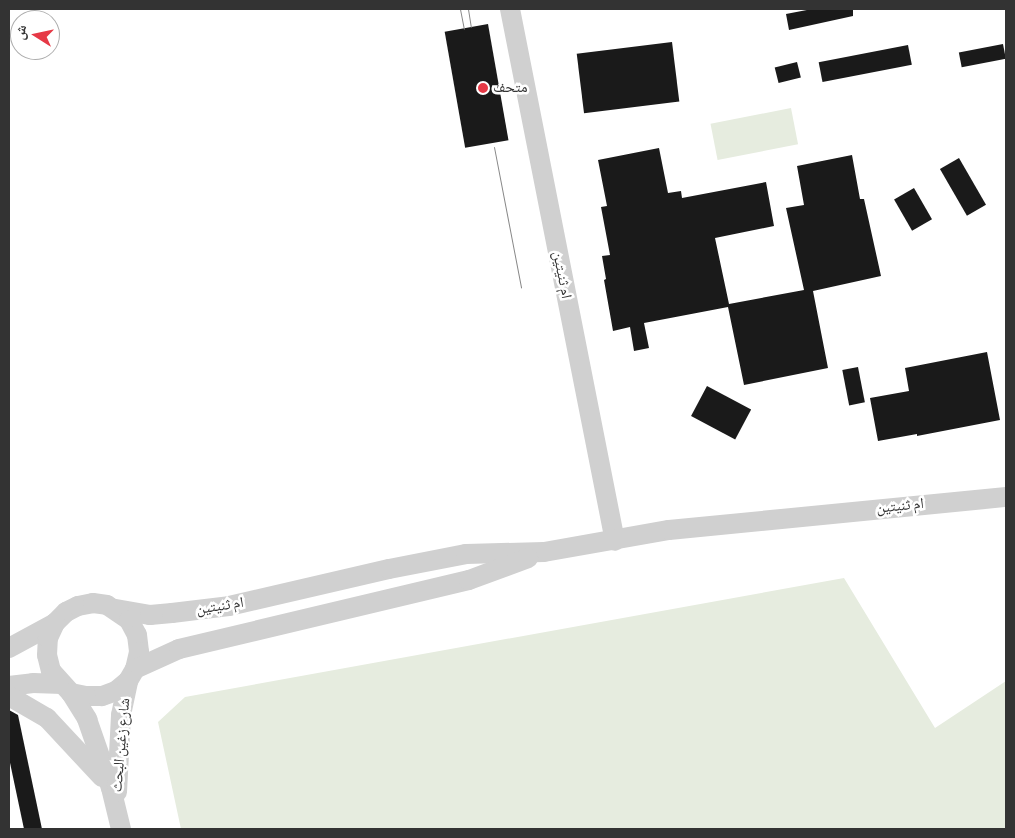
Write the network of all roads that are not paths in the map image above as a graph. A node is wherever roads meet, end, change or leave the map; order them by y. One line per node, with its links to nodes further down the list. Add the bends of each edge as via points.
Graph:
1 (510, 9): 3 (street, ام ثنيتين)
2 (1006, 497): 3 (street, ام ثنيتين, via 669,530)
3 (615, 540): 4 (street, ام ثنيتين)
4 (544, 552): 5 (street, ام ثنيتين, via 466,554); 8 (street, ام ثنيتين, via 468,580)
5 (423, 564): 6 (street, ام ثنيتين); 8 (street, via 418,575)
6 (389, 569): 7 (street, ام ثنيتين); 9 (street, via 398,576 400,587)
7 (323, 584): 10 (street, ام ثنيتين, via 229,606 172,614); 11 (street, via 333,596)
8 (426, 590): 9 (street, ام ثنيتين)
9 (389, 599): 11 (street, ام ثنيتين)
10 (116, 609): 12 (street, via 93,604 78,606); 14 (street, via 137,635 139,652)
11 (332, 612): 14 (street, ام ثنيتين, via 179,649)
12 (55, 623): 13 (street); 16 (street, via 48,638 47,655 51,671)
13 (9, 648)
14 (131, 675): 16 (street, via 116,691 102,696 86,696); 19 (street, شارع زغين البحث, via 121,715)
15 (9, 686): 16 (street, via 33,683)
16 (66, 688): 18 (street, شارع زغين البحث, via 87,719)
17 (9, 696): 18 (street, via 48,718)
18 (111, 788): 19 (street, شارع زغين البحث)
19 (117, 809): 20 (street, شارع زغين البحث)
20 (121, 829)

